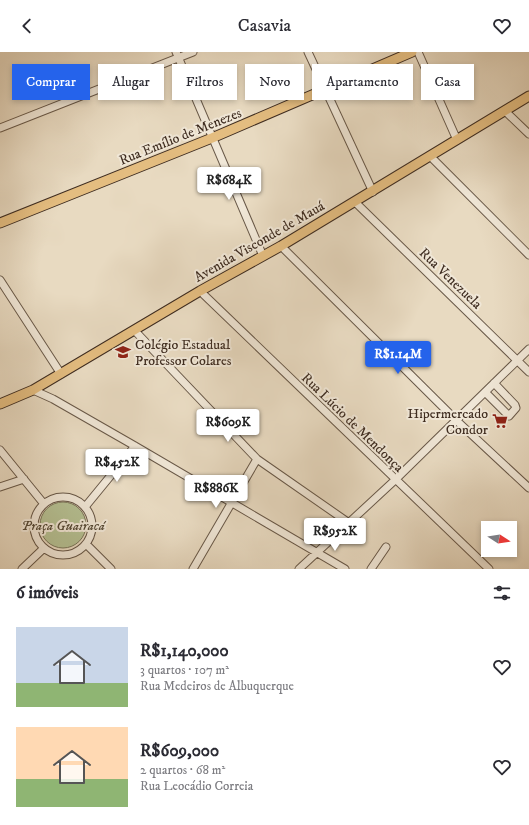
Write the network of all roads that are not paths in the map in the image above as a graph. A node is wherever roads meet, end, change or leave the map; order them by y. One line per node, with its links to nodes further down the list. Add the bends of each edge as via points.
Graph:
1 (193, 52): 5 (street)
2 (308, 52): 6 (street)
3 (412, 52): 7 (main road, Rua Emílio de Menezes)
4 (418, 52): 15 (street)
5 (178, 55): 12 (street); 14 (street)
6 (313, 64)
7 (385, 64)
8 (312, 96): 14 (main road, Rua Emílio de Menezes)
9 (529, 96): 11 (main road, Avenida Visconde de Mauá)
10 (328, 100): 17 (street)
11 (505, 111): 13 (street); 15 (main road, Avenida Visconde de Mauá)
12 (0, 128)
13 (529, 134)
14 (212, 138): 19 (main road, Rua Emílio de Menezes); 22 (street)
15 (457, 140): 16 (main road, Avenida Visconde de Mauá)
16 (431, 157): 17 (main road, Avenida Visconde de Mauá); 21 (street)
17 (372, 192): 18 (main road, Avenida Visconde de Mauá)
18 (355, 202): 20 (main road, Avenida Visconde de Mauá); 27 (street, Rua Venezuela)
19 (0, 223)
20 (281, 246): 22 (main road, Avenida Visconde de Mauá); 34 (street)
21 (529, 255)
22 (263, 256): 24 (main road, Avenida Visconde de Mauá)
23 (0, 280): 29 (street)
24 (200, 291): 25 (main road, Avenida Visconde de Mauá); 39 (street, Rua Lúcio de Mendonça)
25 (135, 331): 29 (main road, Avenida Visconde de Mauá); 37 (street)
26 (529, 349): 27 (street)
27 (517, 361): 28 (street, Rua Venezuela); 30 (street)
28 (529, 372)
29 (61, 374): 31 (main road, Avenida Visconde de Mauá)
30 (494, 383): 32 (street); 32 (street, via 515,405 516,408 509,416)
31 (33, 390): 33 (main road, Avenida Visconde de Mauá); 35 (street)
32 (485, 392): 34 (street)
33 (0, 404)
34 (457, 420): 39 (street); 41 (street)
35 (135, 446): 42 (street); 44 (street)
36 (0, 450): 38 (street)
37 (257, 459): 42 (street); 45 (street)
38 (24, 479): 40 (street); 43 (street)
39 (395, 480): 45 (street); 56 (street, Rua Lúcio de Mendonça)
40 (0, 486)
41 (529, 488)
42 (231, 503): 49 (street); 52 (street)
43 (44, 504): 44 (street, via 61,497 74,500); 48 (street, via 38,512 34,526 38,540)
44 (85, 508): 46 (street, via 92,525)
45 (349, 523): 49 (street)
46 (86, 544): 48 (street, via 74,552 61,555); 51 (street)
47 (386, 547): 55 (street)
48 (44, 548): 50 (street)
49 (315, 552): 53 (street); 54 (street)
50 (22, 569)
51 (111, 569)
52 (193, 569)
53 (299, 569)
54 (345, 569)
55 (371, 569)
56 (489, 569)

